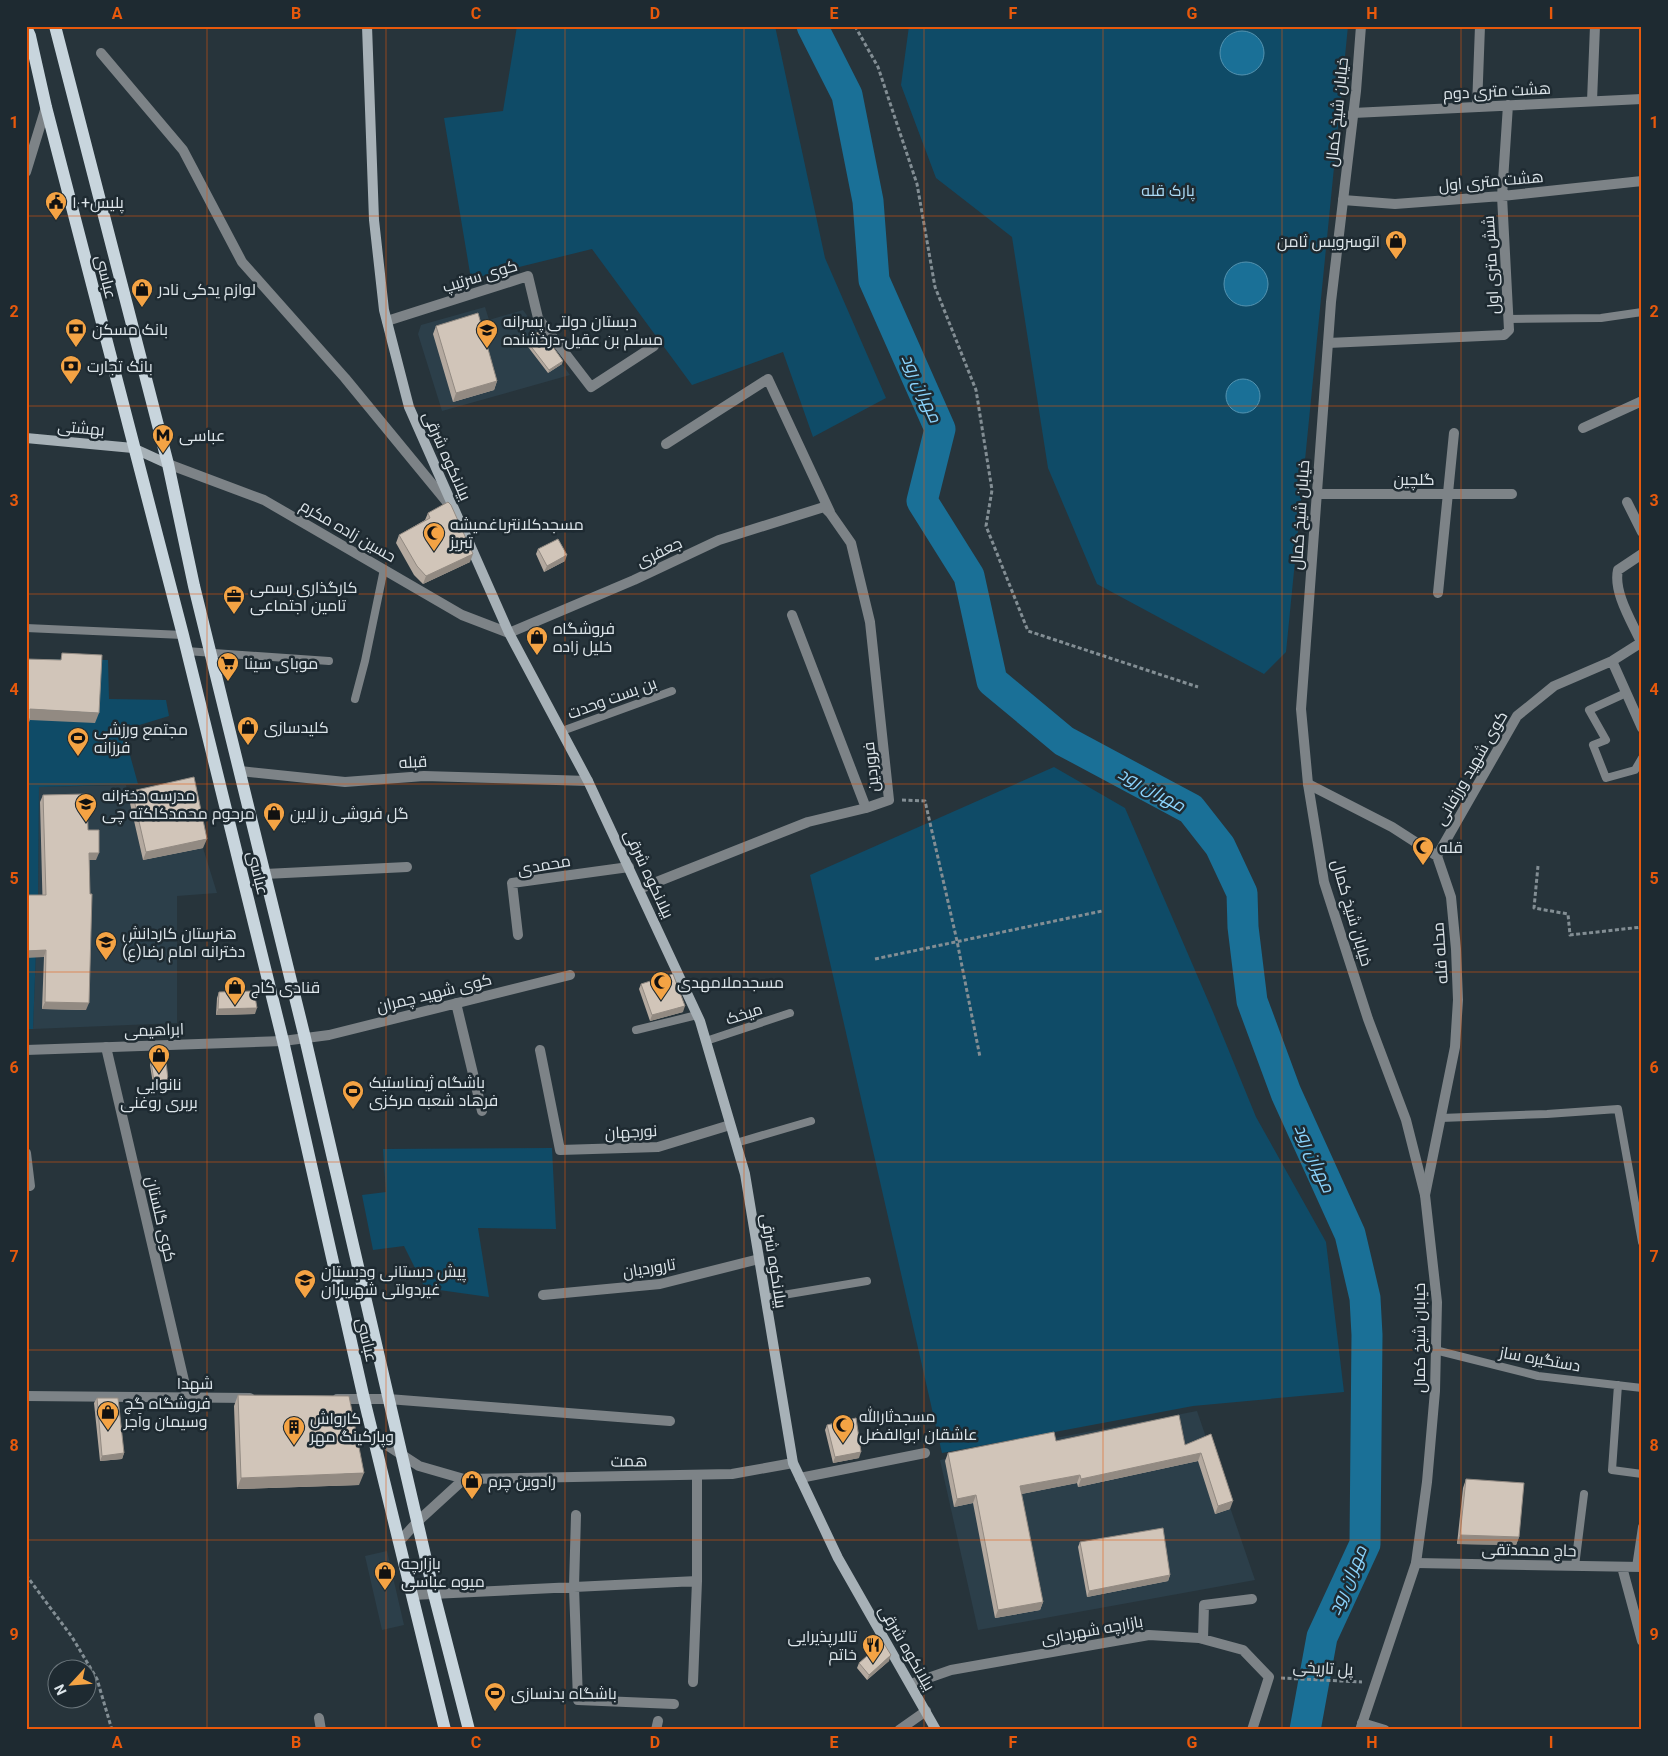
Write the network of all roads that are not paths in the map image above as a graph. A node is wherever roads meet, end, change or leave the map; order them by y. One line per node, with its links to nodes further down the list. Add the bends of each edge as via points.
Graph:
1 (55, 26): 29 (main road, عباسى)
2 (367, 26): 20 (main road, بیلانکوه شرقی, via 374,220)
3 (1361, 26): 13 (street, خیابان شیخ کمال)
4 (1480, 26): 12 (street)
5 (1595, 26): 9 (street)
6 (26, 27): 11 (main road, عباسى)
7 (101, 53): 35 (street, via 183,150 242,262 345,378)
8 (1642, 99): 9 (street, هشت متری دوم)
9 (1592, 101): 10 (street, هشت متری دوم)
10 (1508, 105): 12 (street, هشت متری دوم); 16 (street, شش متری اول)
11 (46, 107): 14 (street); 28 (main road, عباسى)
12 (1476, 107): 13 (street, هشت متری دوم)
13 (1353, 113): 17 (street, خیابان شیخ کمال)
14 (26, 172)
15 (1642, 181): 16 (street, هشت متری اول)
16 (1502, 196): 17 (street, هشت متری اول, via 1395,204); 19 (street, شش متری اول)
17 (1343, 200): 21 (street, خیابان شیخ کمال)
18 (1642, 312): 19 (lane, via 1601,318)
19 (1508, 319): 21 (street, شش متری اول, via 1509,330 1504,335)
20 (387, 321): 22 (street, کوی سرتیپ, via 528,276 538,318 591,387); 35 (main road, بیلانکوه شرقی, via 409,407)
21 (1328, 343): 30 (street, خیابان شیخ کمال)
22 (654, 346)
23 (1642, 401): 24 (street)
24 (1583, 428)
25 (1454, 433): 31 (street)
26 (26, 438): 28 (main road, بهشتی)
27 (666, 444): 34 (street, فروردین, via 768,379)
28 (133, 448): 29 (main road, بهشتی); 43 (main road, عباسى)
29 (168, 464): 38 (street, حسین زاده مکرم, via 264,500); 46 (main road, عباسى)
30 (1316, 494): 31 (street, گلچین); 58 (street, خیابان شیخ کمال, via 1301,709)
31 (1448, 494): 32 (street, گلچین); 39 (street)
32 (1512, 494)
33 (1627, 502): 36 (street)
34 (827, 510): 42 (street, جعفری, via 719,540); 59 (street, فروردین, via 851,543 870,622 889,800)
35 (455, 512): 42 (main road, بیلانکوه شرقی)
36 (1642, 532)
37 (1642, 554): 44 (street, via 1618,570 1616,577 1617,588)
38 (384, 569): 42 (street, حسین زاده مکرم, via 462,615); 51 (lane)
39 (1438, 593)
40 (792, 615): 59 (street)
41 (26, 628): 43 (lane)
42 (509, 633): 53 (main road, بیلانکوه شرقی)
43 (183, 636): 45 (main road, عباسى)
44 (1641, 642): 48 (street, کوی شهید ورزفانی)
45 (186, 652): 46 (lane); 55 (main road, عباسى)
46 (210, 653): 47 (lane); 56 (main road, عباسى)
47 (329, 661)
48 (1612, 661): 50 (street); 60 (street, کوی شهید ورزفانی, via 1554,686 1517,716)
49 (672, 690): 53 (lane, بن بست وحدت)
50 (1626, 693): 52 (street); 54 (lane, via 1590,710 1606,740 1593,745 1606,778 1635,770)
51 (356, 699)
52 (1642, 728)
53 (562, 731): 57 (main road, بیلانکوه شرقی)
54 (1642, 758)
55 (216, 770): 56 (main road); 72 (main road, عباسى)
56 (240, 771): 57 (street, قبله, via 345,782 424,776); 63 (main road, عباسى)
57 (588, 781): 62 (main road, بیلانکوه شرقی)
58 (1308, 784): 60 (street, via 1392,827); 84 (street, خیابان شیخ کمال, via 1324,882 1368,1019 1406,1120)
59 (866, 808): 64 (street, فروردین, via 808,822)
60 (1437, 856): 78 (street, محله قله, via 1451,898 1458,1000 1455,1047)
61 (407, 867): 63 (street)
62 (629, 867): 64 (main road, بیلانکوه شرقی); 65 (street, محمدی, via 512,883)
63 (265, 874): 71 (main road, عباسى)
64 (639, 889): 69 (main road, بیلانکوه شرقی)
65 (518, 935)
66 (570, 975): 67 (street, کوی شهید چمران)
67 (456, 1003): 71 (street, کوی شهید چمران); 77 (street)
68 (790, 1013): 73 (lane, میخک)
69 (697, 1015): 70 (lane); 73 (main road, بیلانکوه شرقی)
70 (636, 1030)
71 (305, 1038): 72 (street, کوی شهید چمران); 98 (main road, عباسى)
72 (283, 1040): 74 (street, ابراهیمی); 97 (main road, عباسى)
73 (706, 1041): 80 (main road, بیلانکوه شرقی)
74 (106, 1047): 75 (street, ابراهیمی); 94 (street, کوی گلستان)
75 (26, 1050)
76 (540, 1050): 80 (street, نورجهان, via 560,1150 658,1147)
77 (482, 1111)
78 (1441, 1118): 84 (street, محله قله); 85 (lane, via 1618,1109)
79 (811, 1121): 81 (lane)
80 (730, 1125): 81 (main road, بیلانکوه شرقی)
81 (736, 1143): 86 (main road, بیلانکوه شرقی, via 745,1174)
82 (26, 1153): 83 (street)
83 (30, 1186)
84 (1425, 1196): 90 (street, خیابان شیخ کمال, via 1437,1302)
85 (1642, 1242)
86 (759, 1259): 88 (street, تاروردیان, via 660,1284); 89 (main road, بیلانکوه شرقی)
87 (867, 1281): 89 (lane)
88 (542, 1295)
89 (765, 1298): 103 (main road, بیلانکوه شرقی)
90 (1435, 1350): 91 (lane, دستگیره ساز, via 1538,1376); 113 (street, خیابان شیخ کمال, via 1427,1482)
91 (1618, 1385): 92 (lane, دستگیره ساز); 104 (lane, via 1612,1470)
92 (1642, 1388)
93 (26, 1395): 94 (street, شهدا)
94 (188, 1398): 95 (street, شهدا)
95 (256, 1398)
96 (325, 1399): 97 (street)
97 (364, 1399): 98 (street); 100 (main road, عباسى)
98 (388, 1399): 99 (street); 101 (main road, عباسى)
99 (670, 1421)
100 (373, 1436): 101 (street, همت); 112 (main road, عباسى)
101 (400, 1452): 107 (street, همت, via 419,1466); 110 (main road, عباسى)
102 (925, 1453): 106 (street)
103 (793, 1463): 105 (street, همت, via 732,1474); 106 (main road, بیلانکوه شرقی)
104 (1642, 1474)
105 (697, 1475): 107 (street, همت); 117 (street)
106 (800, 1478): 125 (main road, بیلانکوه شرقی, via 838,1558)
107 (464, 1479): 110 (street)
108 (1584, 1494): 114 (lane)
109 (576, 1515): 118 (street)
110 (417, 1522): 112 (street); 119 (main road, عباسى)
111 (1642, 1527): 116 (lane)
112 (399, 1542): 120 (main road, عباسى)
113 (1416, 1563): 114 (street, حاج محمدتقی); 129 (street, خیابان شیخ کمال)
114 (1575, 1566): 115 (street, حاج محمدتقی)
115 (1622, 1567): 116 (street, حاج محمدتقی); 123 (street)
116 (1639, 1567)
117 (697, 1581): 118 (street); 124 (street)
118 (574, 1587): 119 (street); 126 (street, via 578,1700)
119 (434, 1594): 120 (street); 132 (main road, عباسى)
120 (412, 1595): 131 (main road, عباسى)
121 (1252, 1599): 122 (street, via 1204,1605)
122 (1203, 1639): 125 (street, بازارچه شهرداری, via 1149,1635 951,1670); 135 (street, بازارچه شهرداری, via 1243,1650 1269,1677)
123 (1642, 1641)
124 (693, 1682)
125 (910, 1684): 127 (main road, بیلانکوه شرقی)
126 (674, 1704)
127 (926, 1711): 133 (street); 134 (main road, بیلانکوه شرقی)
128 (319, 1718): 130 (street)
129 (1361, 1727): 136 (street)
130 (321, 1730)
131 (446, 1730)
132 (469, 1730)
133 (900, 1730)
134 (936, 1730)
135 (1252, 1730)
136 (1386, 1730)

